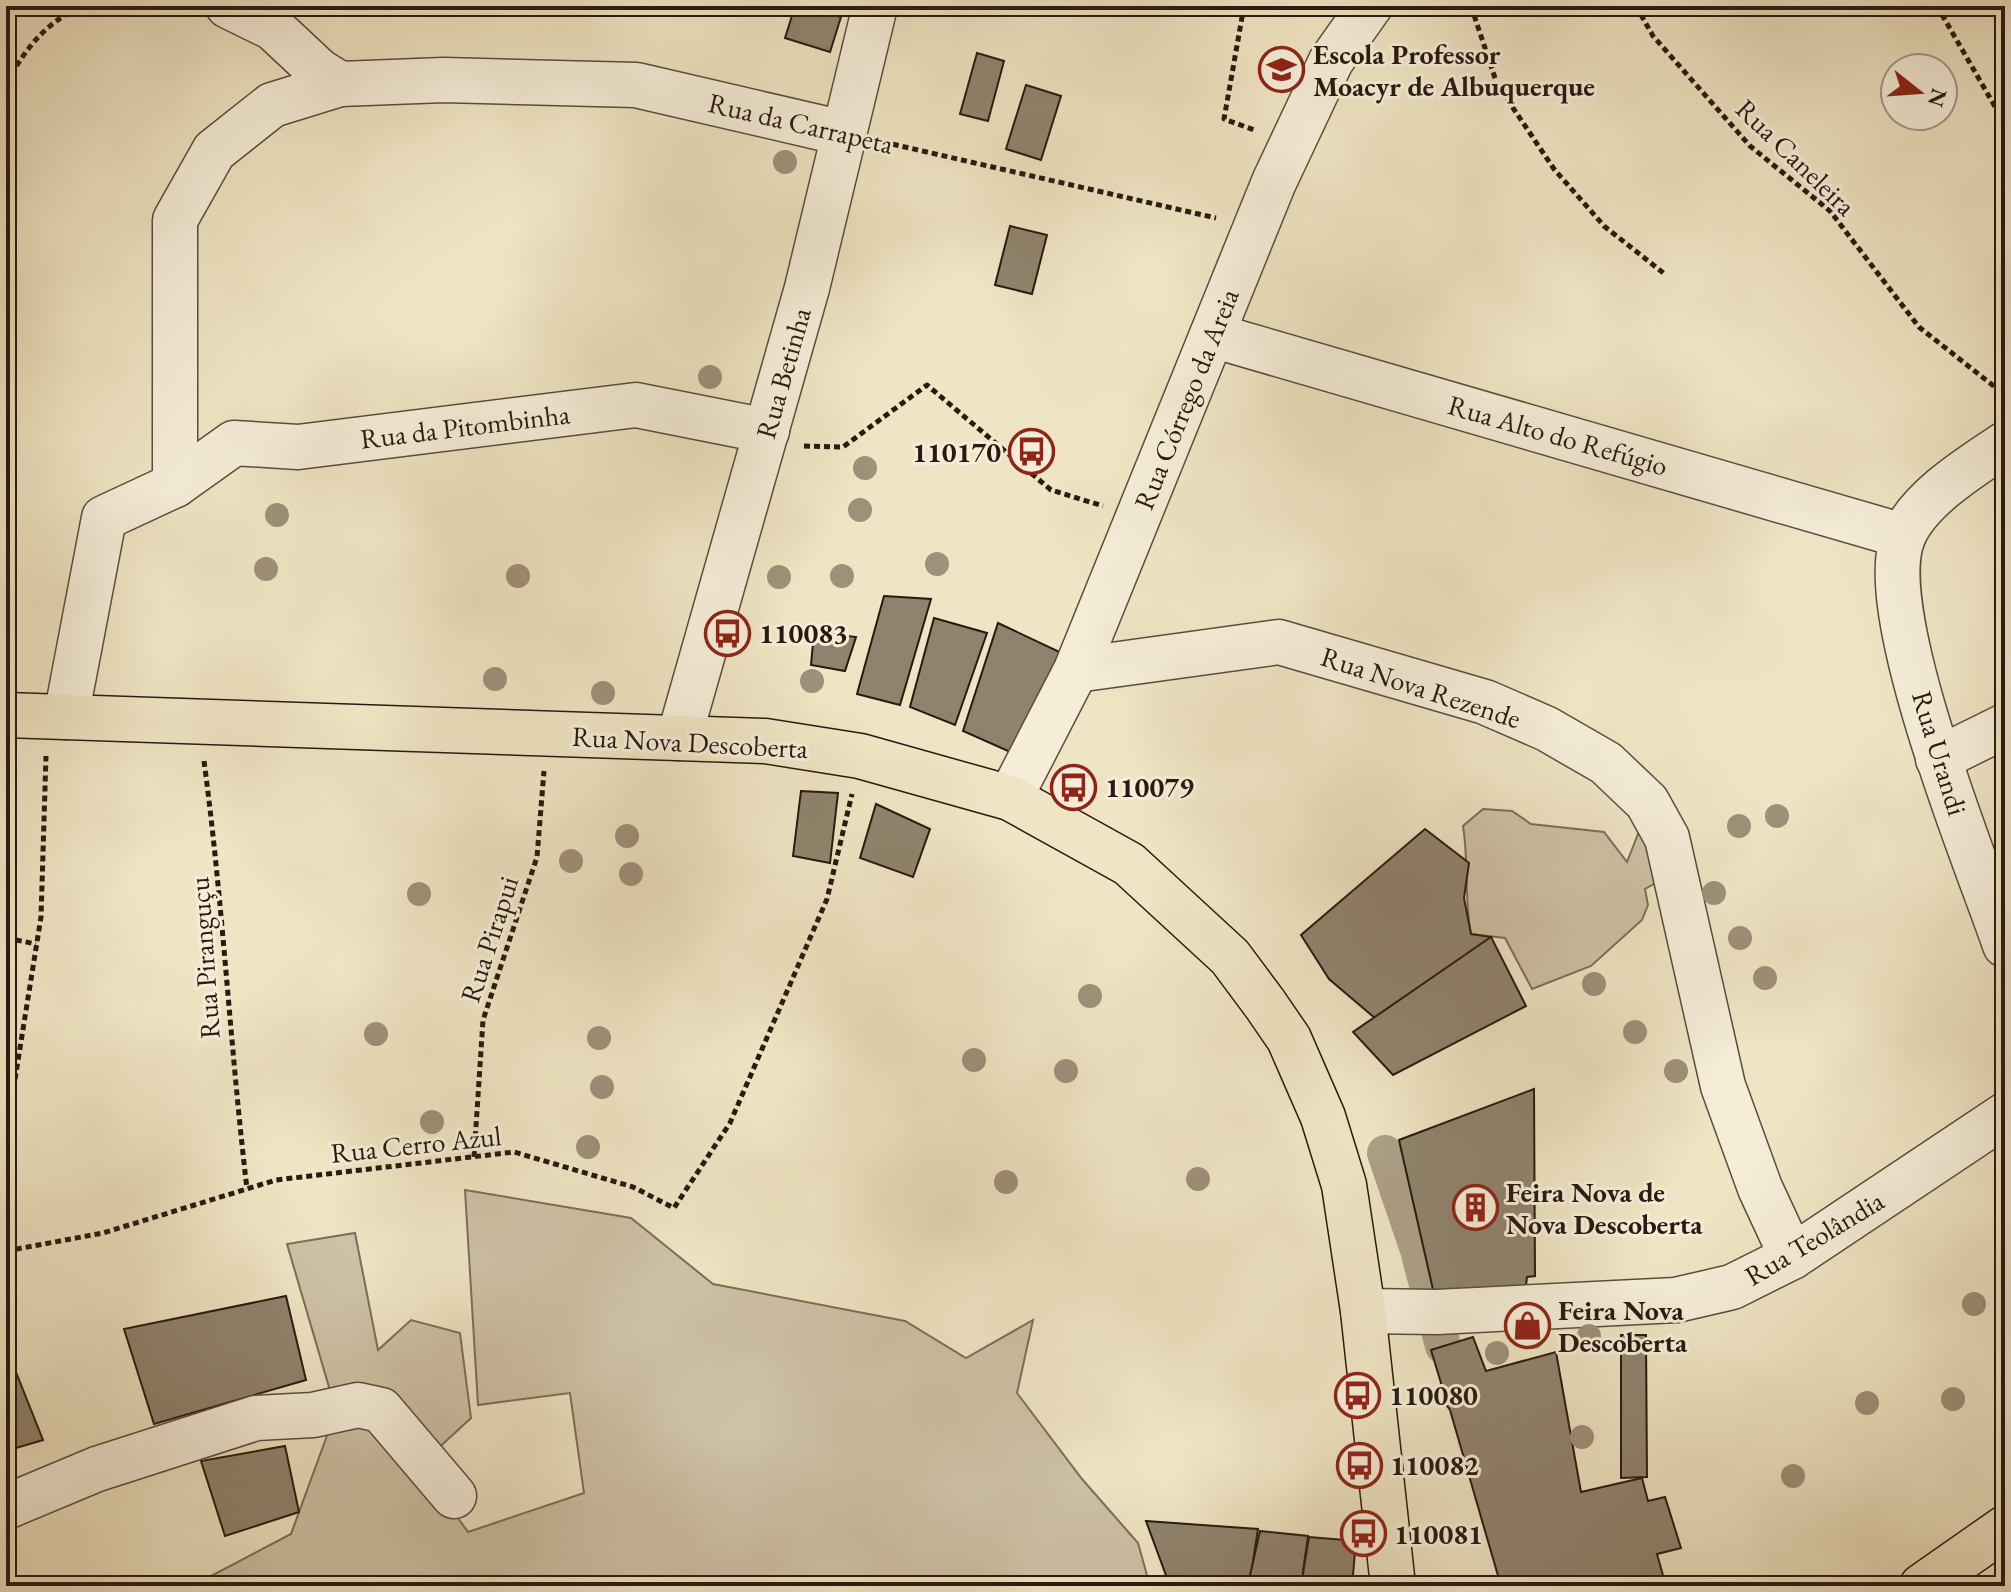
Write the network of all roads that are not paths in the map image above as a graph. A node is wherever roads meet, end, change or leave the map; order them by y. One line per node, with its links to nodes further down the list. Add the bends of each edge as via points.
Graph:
1 (228, 6): 4 (street, via 273,28)
2 (875, 6): 5 (street, Rua Betinha)
3 (1370, 6): 6 (street, Rua Córrego da Areia, via 1331,61)
4 (340, 84): 5 (street, Rua da Carrapeta, via 444,80 636,85); 9 (street, via 272,105 214,151 175,220)
5 (843, 133): 7 (street, Rua Betinha)
6 (1212, 335): 10 (street, Rua Alto do Refúgio); 11 (street, Rua Córrego da Areia)
7 (765, 438): 9 (street, Rua da Pitombinha, via 636,405 298,447 234,443); 14 (street, Rua Betinha)
8 (2005, 444): 10 (street, via 1928,504)
9 (175, 485): 12 (street, Rua da Pitombinha, via 104,518)
10 (1901, 546): 15 (street, Rua Urandi, via 1900,602)
11 (1076, 670): 16 (street, Rua Córrego da Areia); 19 (street, Rua Nova Rezende, via 1279,642 1485,702 1606,763 1647,802 1667,838 1723,1086)
12 (39, 716): 14 (main road, Rua Nova Descoberta)
13 (2005, 726): 15 (street)
14 (679, 738): 16 (main road, Rua Nova Descoberta, via 765,741 860,756)
15 (1938, 759): 17 (street, Rua Urandi)
16 (1010, 798): 20 (main road, Rua Nova Descoberta, via 1129,864 1230,957 1265,1004 1289,1039 1323,1117 1344,1185)
17 (2005, 945)
18 (2005, 1115): 19 (street, Rua Teolândia)
19 (1792, 1257): 20 (street, Rua Teolândia, via 1732,1287 1676,1300)
20 (1363, 1311): 24 (main road, Rua Nova Descoberta)
21 (454, 1496): 22 (street, via 381,1410 358,1405 313,1415 256,1418 97,1469)
22 (6, 1507)
23 (2005, 1528): 25 (main road)
24 (1393, 1586)
25 (1922, 1586)

